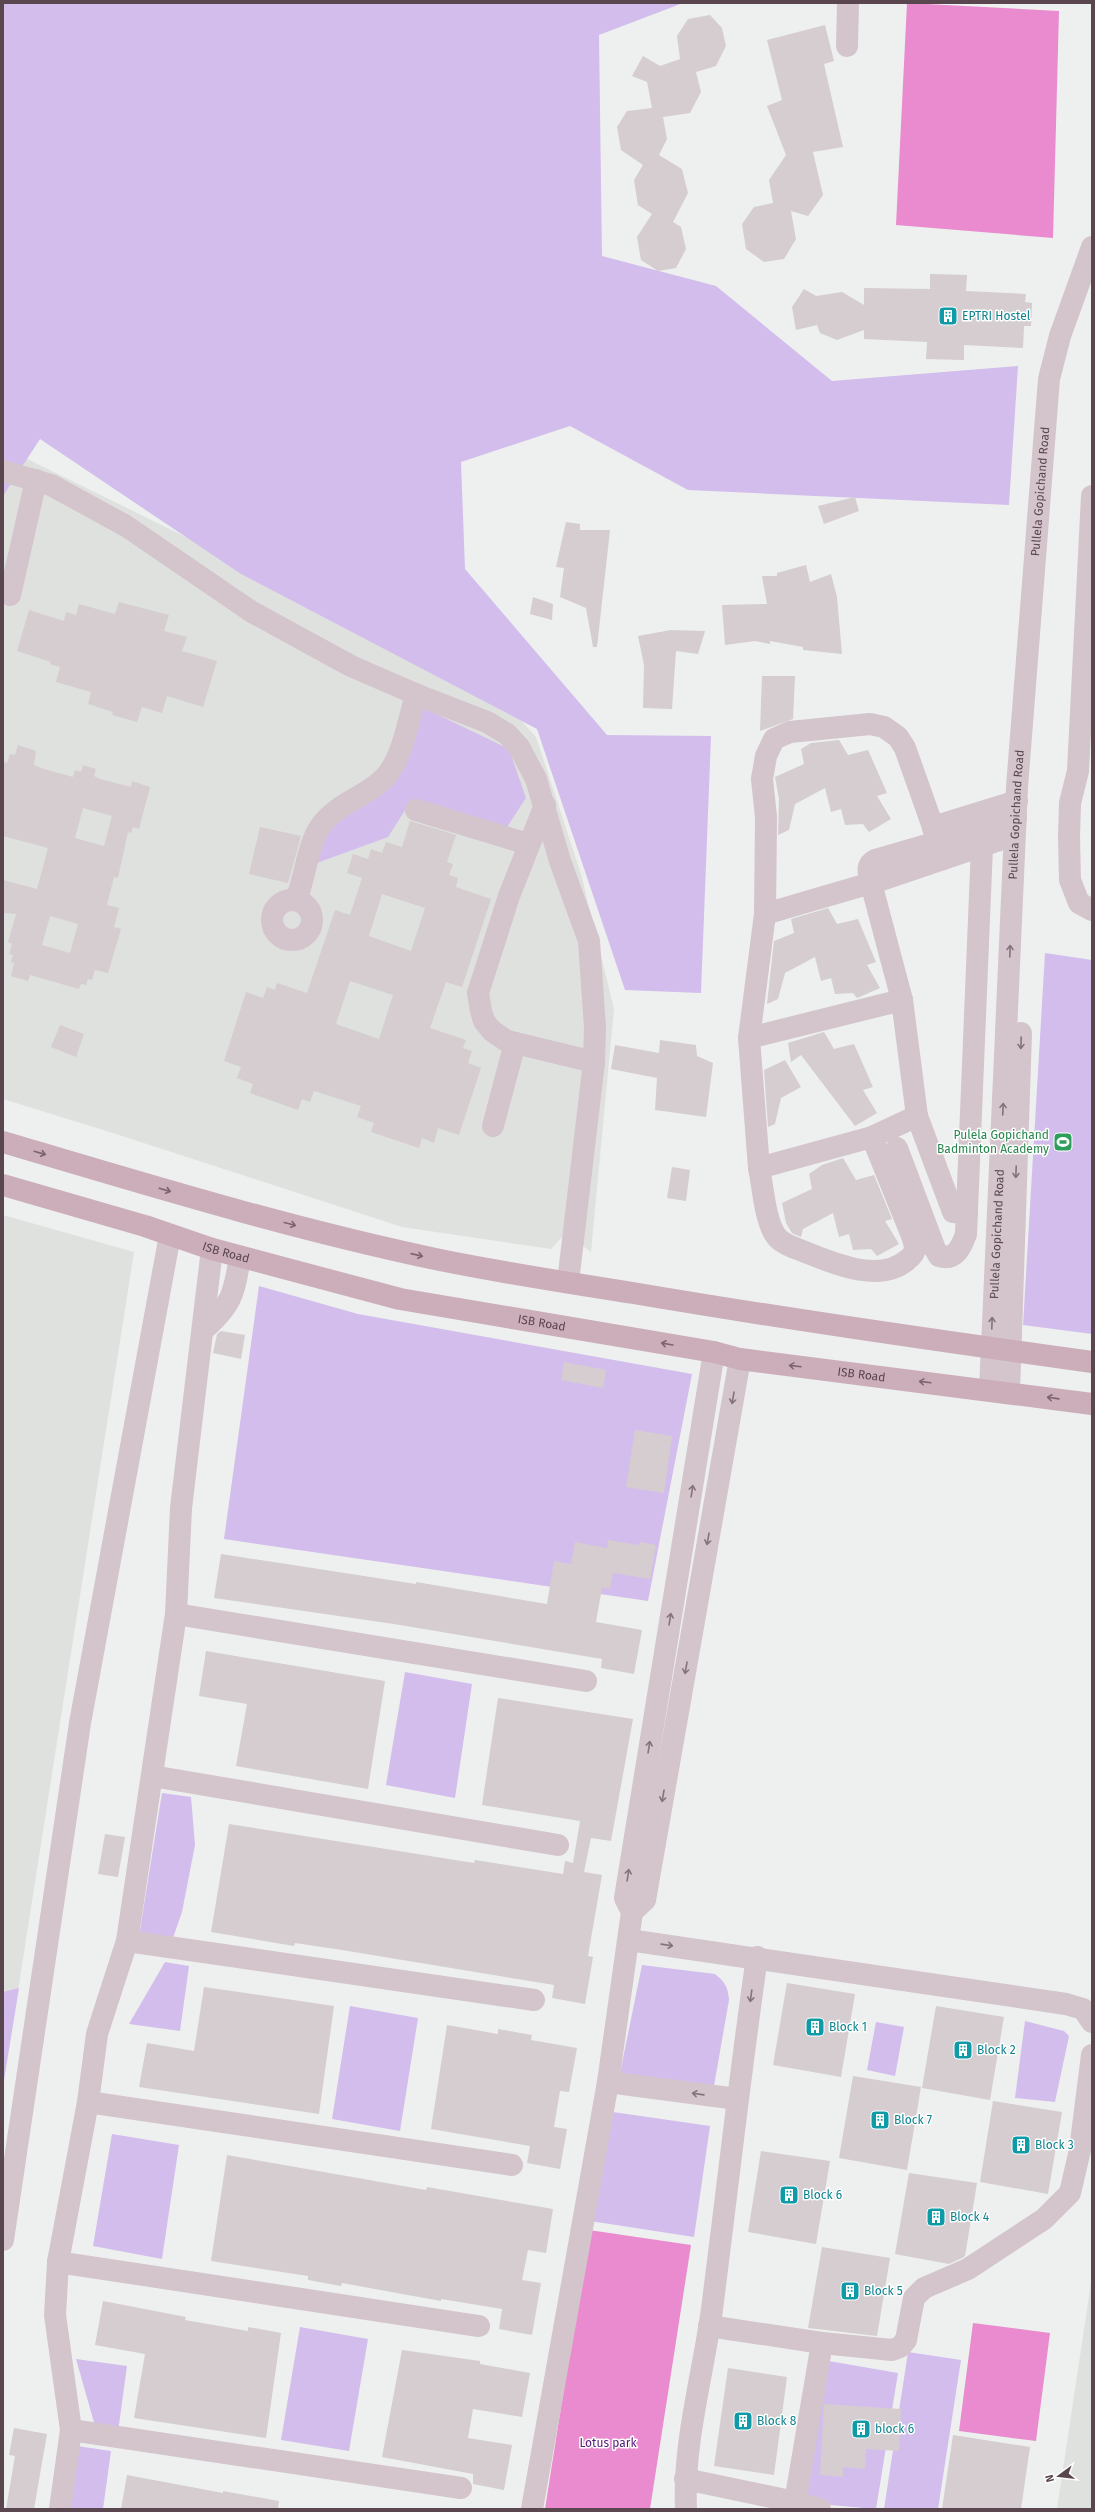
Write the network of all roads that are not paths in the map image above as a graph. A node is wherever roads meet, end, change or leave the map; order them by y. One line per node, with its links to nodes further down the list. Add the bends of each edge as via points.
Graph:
1 (848, 3): 2 (street)
2 (847, 46)
3 (1092, 247): 12 (street, Pullela Gopichand Road, via 1060,336 1049,379)
4 (1092, 282): 12 (street, Pullela Gopichand Road, via 1070,342 1061,382 1034,701)
5 (3, 471): 6 (street)
6 (36, 480): 8 (street); 9 (street, via 51,485 126,526 252,612 351,666)
7 (1091, 509): 10 (street)
8 (10, 595)
9 (416, 694): 11 (street, via 487,722 507,734 519,747 536,779); 18 (street, via 402,744 387,775 367,791 336,809 313,839 308,866)
10 (1085, 772): 19 (street, via 1070,803 1070,880 1079,903)
11 (545, 805): 15 (street); 25 (street, via 560,861 589,941 595,1028)
12 (1019, 806): 14 (street); 16 (street); 21 (street, Pullela Gopichand Road); 21 (street, Pullela Gopichand Road, one-way to 12)
13 (416, 810): 15 (street)
14 (938, 843): 16 (street); 17 (street, via 871,862 868,868); 20 (street, via 905,748 898,737 884,727 870,724 790,732 774,739 766,756 762,779 766,817)
15 (528, 844): 24 (street, via 478,993 484,1021 492,1031)
16 (982, 846): 33 (street)
17 (876, 881): 20 (street); 22 (street)
18 (296, 900)
19 (1092, 910)
20 (766, 914): 23 (street)
21 (1016, 984): 39 (street, Pullela Gopichand Road)
22 (902, 1000): 23 (street); 26 (street)
23 (749, 1038): 31 (street)
24 (515, 1043): 25 (street); 27 (street)
25 (594, 1062): 37 (street)
26 (917, 1116): 28 (street); 33 (street, via 953,1212)
27 (493, 1126)
28 (872, 1136): 31 (street); 31 (street, via 915,1249 912,1256 902,1264 890,1269 853,1268 829,1262 786,1244 776,1236)
29 (3, 1142): 37 (main road, one-way to 37, via 329,1235 442,1260)
30 (897, 1148): 33 (street, via 939,1256 945,1258 961,1249 966,1234)
31 (759, 1168)
32 (3, 1185): 34 (main road, ISB Road)
33 (967, 1213)
34 (170, 1235): 35 (main road, ISB Road); 60 (street, via 80,1723)
35 (212, 1249): 36 (main road, ISB Road); 38 (street)
36 (240, 1257): 38 (street, via 235,1288 227,1307); 40 (main road, ISB Road, one-way to 36, via 400,1299)
37 (568, 1282): 39 (main road, via 770,1316)
38 (202, 1330): 45 (street, via 182,1508)
39 (1001, 1350): 42 (main road); 43 (street, Pullela Gopichand Road)
40 (714, 1352): 41 (main road, ISB Road); 49 (street, one-way to 40, via 624,1898)
41 (740, 1359): 43 (main road, ISB Road, one-way to 41); 49 (street, one-way to 49, via 645,1900)
42 (1092, 1362)
43 (1000, 1391): 44 (main road, ISB Road, one-way to 43)
44 (1092, 1404)
45 (176, 1614): 46 (street); 47 (street)
46 (586, 1681)
47 (152, 1776): 48 (street); 51 (street)
48 (558, 1845)
49 (632, 1912): 50 (street)
50 (629, 1940): 52 (street, one-way to 52); 56 (street)
51 (127, 1941): 53 (street); 58 (street, via 97,2034)
52 (757, 1958): 54 (street, via 1066,2004 1083,2009); 57 (street, one-way to 57)
53 (534, 2000)
54 (1092, 2022)
55 (1092, 2055): 64 (street, via 1080,2150 1070,2194 1044,2220 968,2269 924,2288 914,2298 906,2340 900,2347 892,2350)
56 (608, 2082): 57 (street, one-way to 56); 70 (street)
57 (737, 2100): 63 (street)
58 (88, 2102): 59 (street); 61 (street)
59 (512, 2165)
60 (3, 2240)
61 (58, 2262): 62 (street); 65 (street, via 54,2315)
62 (479, 2326)
63 (709, 2326): 64 (street); 66 (street)
64 (822, 2343): 68 (street)
65 (71, 2430): 67 (street); 69 (street)
66 (685, 2479): 68 (street); 71 (street)
67 (461, 2488)
68 (795, 2502): 72 (street)
69 (60, 2509)
70 (532, 2509)
71 (686, 2509)
72 (820, 2509)

